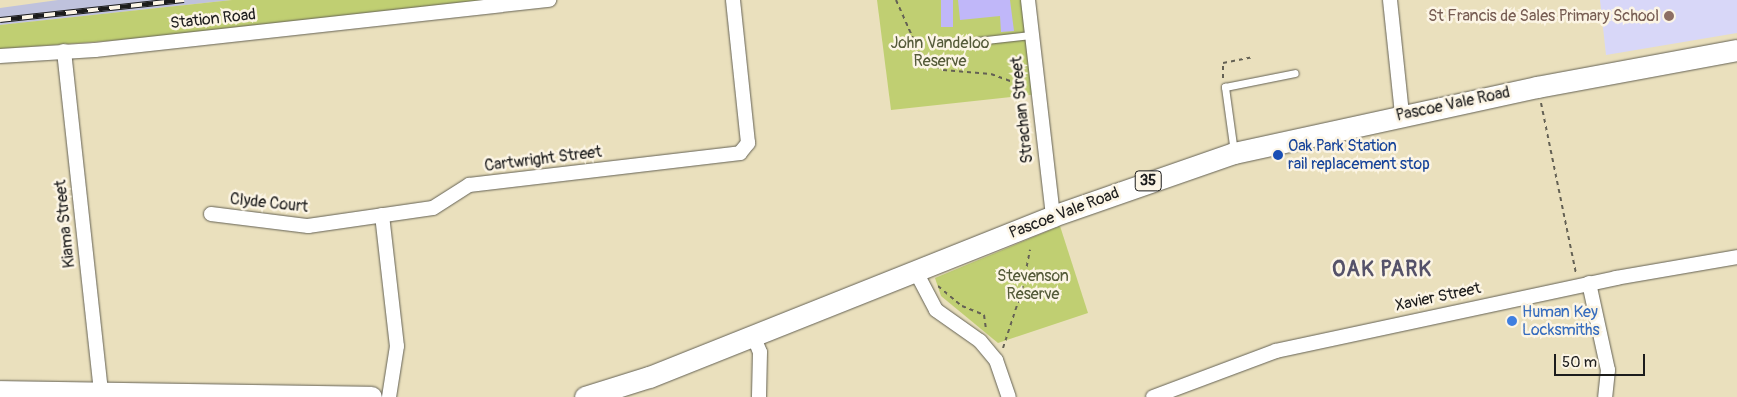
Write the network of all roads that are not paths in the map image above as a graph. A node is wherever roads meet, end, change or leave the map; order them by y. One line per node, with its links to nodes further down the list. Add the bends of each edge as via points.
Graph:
1 (549, 0): 8 (street, Station Road)
2 (733, 0): 14 (street, Cartwright Street, via 748,143 743,151 734,155 469,185 433,208)
3 (1028, 0): 5 (street, Strachan Street)
4 (1390, 0): 11 (street)
5 (1031, 35): 6 (lane); 15 (street, Strachan Street)
6 (976, 41)
7 (1737, 50): 11 (main road, Pascoe Vale Road / 35, via 1537,86)
8 (64, 51): 9 (street, Station Road); 21 (street, Kiama Street)
9 (0, 56)
10 (1295, 73): 12 (lane, via 1225,88)
11 (1402, 115): 12 (main road, Pascoe Vale Road / 35)
12 (1234, 153): 15 (main road, Pascoe Vale Road / 35)
13 (211, 214): 14 (street, Clyde Court, via 308,226)
14 (382, 215): 23 (street, via 397,346)
15 (1053, 216): 17 (main road, Pascoe Vale Road / 35)
16 (1737, 257): 18 (street, Xavier Street)
17 (915, 270): 19 (main road, Pascoe Vale Road / 35); 26 (street, via 936,310 980,341 996,360)
18 (1590, 283): 27 (street, Xavier Street, via 1276,351); 28 (street, via 1608,370)
19 (753, 335): 24 (main road, Pascoe Vale Road / 35, via 620,388); 25 (street, via 760,352)
20 (0, 391): 21 (main road)
21 (101, 393): 22 (main road)
22 (371, 397)
23 (389, 397)
24 (585, 397)
25 (759, 397)
26 (1010, 397)
27 (1153, 397)
28 (1605, 397)

